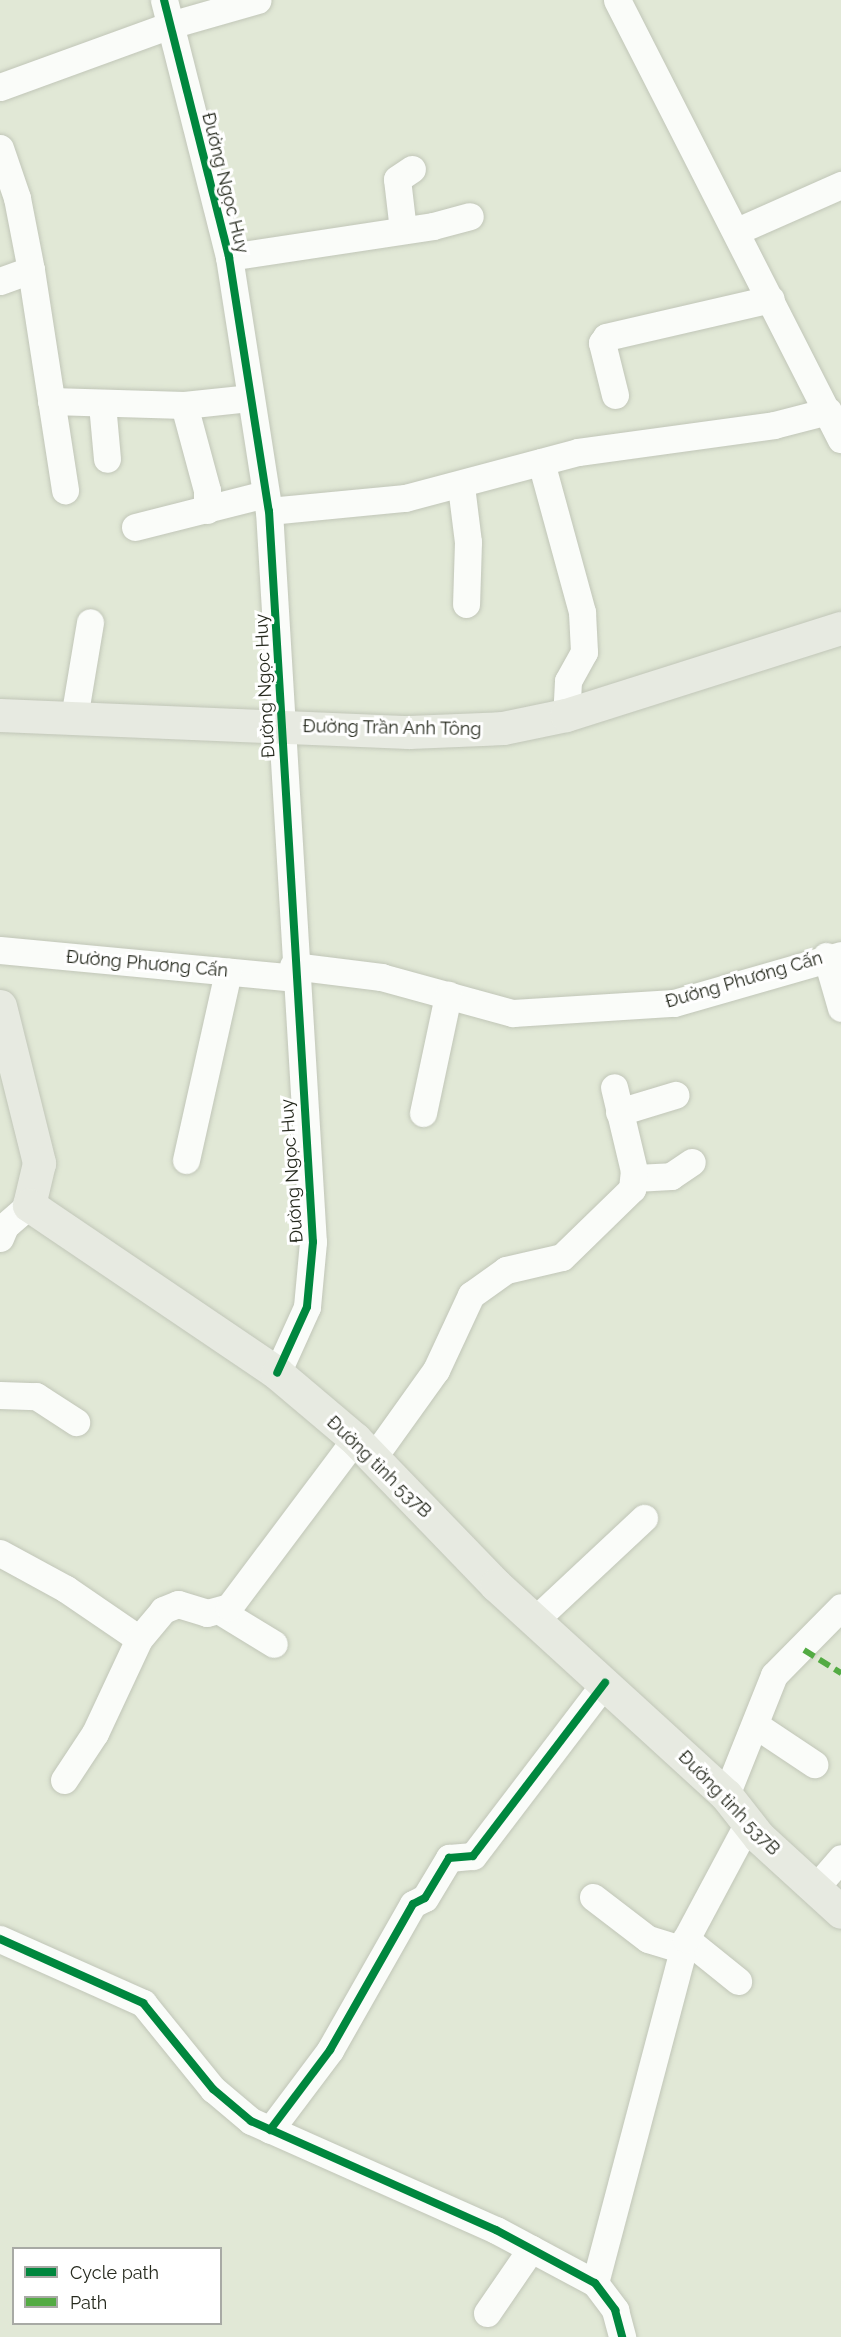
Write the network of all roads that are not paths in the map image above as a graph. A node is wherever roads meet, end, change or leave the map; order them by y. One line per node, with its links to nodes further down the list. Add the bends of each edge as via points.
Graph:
1 (258, 0): 3 (street)
2 (617, 0): 10 (street)
3 (167, 13): 4 (street); 11 (street, Đường Ngọc Huy)
4 (0, 87)
5 (0, 148): 12 (street, via 17,198)
6 (412, 169): 9 (street, via 397,179)
7 (841, 185): 10 (street)
8 (470, 216): 9 (street)
9 (402, 230): 11 (street)
10 (737, 231): 14 (street)
11 (229, 257): 16 (street, Đường Ngọc Huy)
12 (31, 270): 13 (street); 17 (street)
13 (0, 281)
14 (771, 299): 15 (street, via 606,337 602,343); 20 (street)
15 (615, 395)
16 (249, 398): 19 (street); 25 (street, Đường Ngọc Huy)
17 (51, 401): 18 (street); 24 (street, via 53,441)
18 (102, 404): 19 (street); 21 (street)
19 (184, 405): 26 (street, via 207,490)
20 (837, 429): 22 (street)
21 (106, 459)
22 (541, 462): 23 (street); 32 (street, via 582,612 584,652 568,681)
23 (461, 486): 25 (street, via 405,498); 28 (street, via 468,542)
24 (65, 490)
25 (267, 502): 26 (street); 34 (street, Đường Ngọc Huy)
26 (207, 510): 27 (street)
27 (135, 527)
28 (466, 604)
29 (90, 622): 33 (street)
30 (841, 628): 32 (main road, Đường Trần Anh Tông)
31 (0, 715): 33 (main road, Đường Trần Anh Tông)
32 (566, 715): 34 (main road, Đường Trần Anh Tông, via 461,731)
33 (74, 718): 34 (main road, Đường Trần Anh Tông)
34 (283, 727): 38 (street, Đường Ngọc Huy)
35 (0, 950): 37 (street, Đường Phương Cấn)
36 (833, 955): 39 (street, Đường Phương Cấn, via 674,1003 513,1012); 41 (street)
37 (228, 972): 38 (street, Đường Phương Cấn); 44 (street)
38 (293, 972): 39 (street, Đường Phương Cấn, via 381,977); 49 (street, Đường Ngọc Huy, via 312,1242 307,1307)
39 (448, 995): 43 (street)
40 (0, 1006): 47 (main road, via 39,1163)
41 (841, 1008)
42 (675, 1095): 46 (street, via 616,1099)
43 (423, 1113)
44 (186, 1160)
45 (692, 1162): 46 (street, via 671,1176)
46 (635, 1178): 52 (street, via 623,1199 562,1257 506,1270 471,1294 436,1370)
47 (29, 1205): 48 (street, via 5,1226); 49 (main road, Đường tỉnh 537B)
48 (0, 1238)
49 (277, 1373): 52 (main road, Đường tỉnh 537B)
50 (0, 1395): 51 (street, via 41,1397)
51 (76, 1422)
52 (364, 1449): 56 (street); 57 (main road, Đường tỉnh 537B)
53 (644, 1518): 57 (street)
54 (0, 1553): 58 (street, via 66,1588)
55 (841, 1607): 61 (street, via 804,1650 782,1663)
56 (220, 1611): 58 (street, via 168,1605); 59 (street)
57 (536, 1619): 60 (main road, Đường tỉnh 537B)
58 (139, 1639): 63 (street, via 95,1732)
59 (274, 1644)
60 (605, 1683): 64 (main road, Đường tỉnh 537B); 73 (street, via 472,1856 449,1858 425,1898 413,1904 330,2050)
61 (757, 1726): 62 (street); 64 (street)
62 (813, 1764)
63 (64, 1780)
64 (726, 1795): 65 (main road, Đường tỉnh 537B)
65 (748, 1823): 67 (main road, Đường tỉnh 537B); 71 (street)
66 (841, 1858): 67 (street)
67 (816, 1887): 69 (main road, Đường tỉnh 537B)
68 (593, 1897): 71 (street, via 648,1939)
69 (841, 1912)
70 (0, 1939): 73 (street, via 143,2003 225,2102)
71 (685, 1944): 72 (street); 75 (street)
72 (738, 1981)
73 (270, 2130): 74 (street)
74 (531, 2249): 75 (street); 76 (street)
75 (595, 2283): 77 (street, via 615,2310)
76 (487, 2313)
77 (622, 2337)

